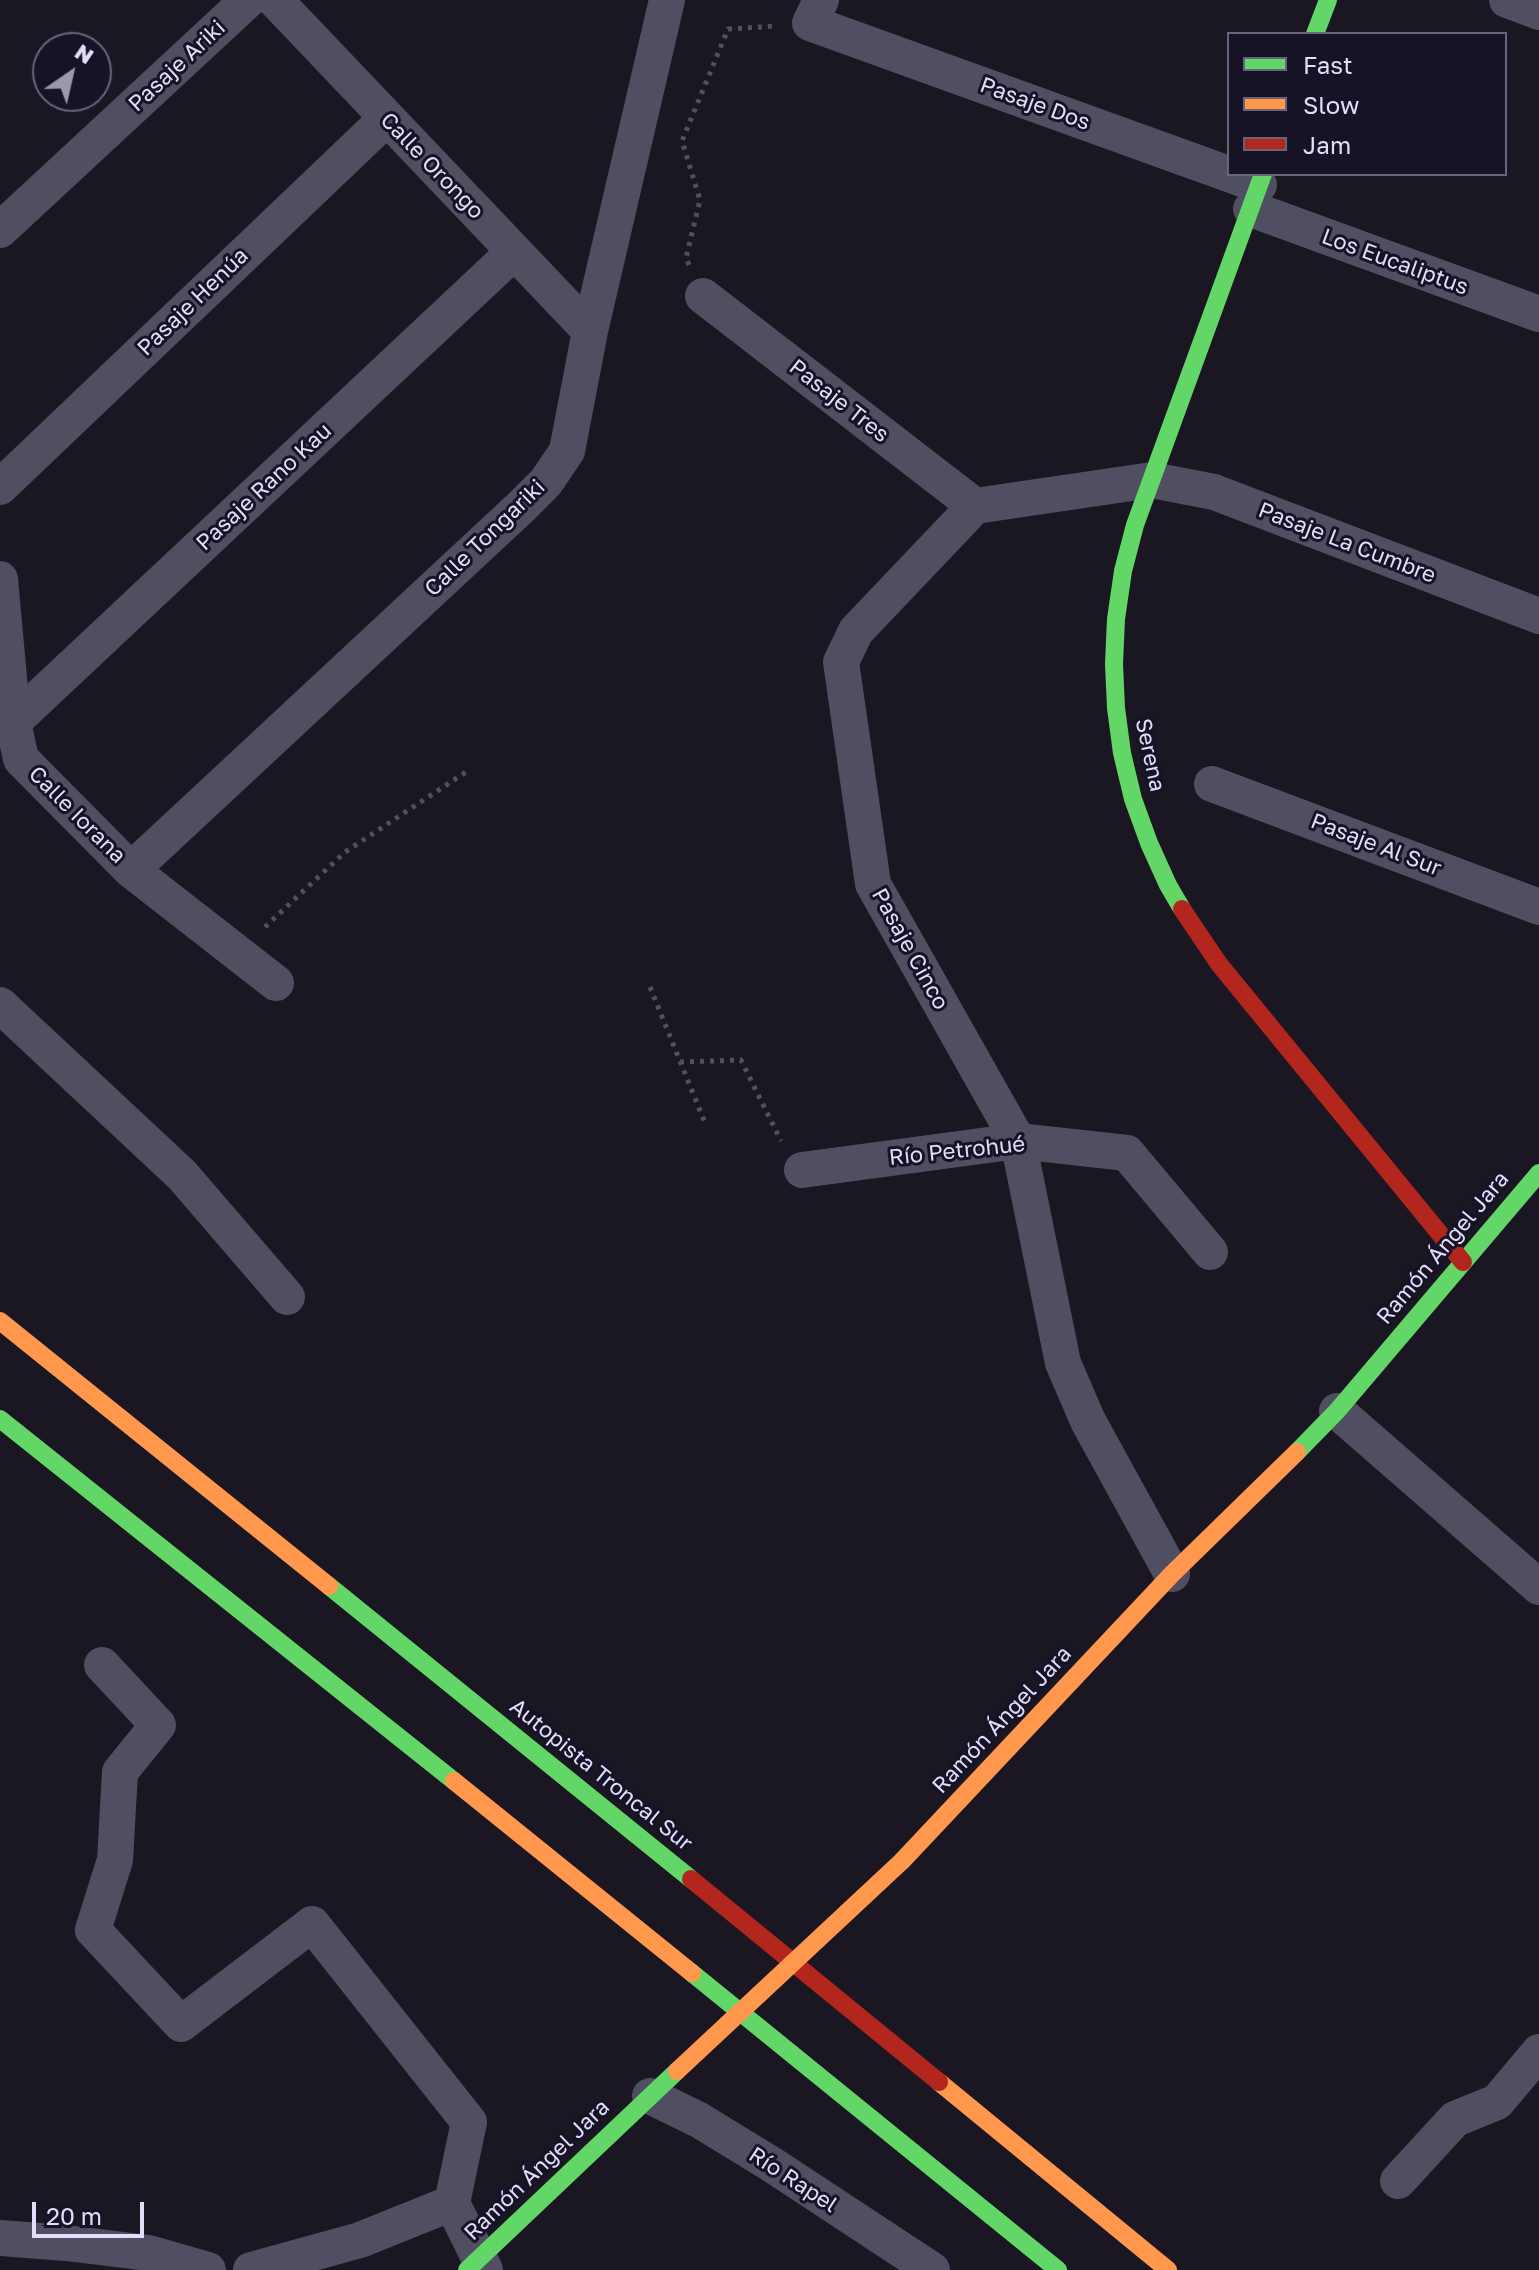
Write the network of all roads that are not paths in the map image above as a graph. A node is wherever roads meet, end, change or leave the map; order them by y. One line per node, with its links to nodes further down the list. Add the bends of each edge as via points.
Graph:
1 (248, 0): 11 (street, Pasaje Ariki)
2 (275, 0): 9 (street, Calle Orongo)
3 (667, 0): 15 (street, Calle Tongariki)
4 (1328, 0): 8 (main road)
5 (1507, 0): 7 (street)
6 (816, 12): 10 (street, Pasaje Dos)
7 (1539, 12)
8 (1316, 32)
9 (387, 118): 12 (street, Calle Orongo); 17 (street, Pasaje Henúa)
10 (1258, 189): 14 (street, Los Eucaliptus); 16 (main road, Serena)
11 (0, 230)
12 (514, 252): 15 (street, Calle Orongo); 21 (street, Pasaje Rano Kau)
13 (703, 296): 18 (street, Pasaje Tres)
14 (1539, 314)
15 (590, 331): 23 (street, Calle Tongariki, via 567,451 546,482)
16 (1152, 480): 18 (street); 20 (street, Pasaje La Cumbre, via 1214,492); 31 (main road, Serena, via 1123,571 1114,664 1122,753 1149,843 1168,885 1219,964)
17 (0, 487)
18 (975, 506): 27 (street, Pasaje Cinco, via 856,631 841,662 873,884)
19 (0, 579): 21 (street, Calle Iorana)
20 (1539, 616)
21 (8, 708): 23 (street, Calle Iorana, via 21,759)
22 (1212, 784): 24 (street, Pasaje Al Sur)
23 (131, 870): 25 (street, Calle Iorana)
24 (1539, 907)
25 (276, 983)
26 (0, 1005): 32 (street, via 182,1175)
27 (1018, 1141): 28 (street, Río Petrohué); 30 (street, Río Petrohué, via 1127,1153); 36 (street, Pasaje Cinco, via 1063,1363 1088,1421)
28 (802, 1170)
29 (1539, 1173): 31 (main road, Ramón Ángel Jara)
30 (1210, 1252)
31 (1463, 1262): 34 (main road, Ramón Ángel Jara)
32 (287, 1297)
33 (0, 1321): 50 (main road, Autopista Troncal Sur)
34 (1337, 1411): 36 (main road, Ramón Ángel Jara); 37 (street)
35 (0, 1419): 49 (main road)
36 (1172, 1574): 40 (main road, Ramón Ángel Jara, bridge, via 902,1861)
37 (1539, 1587)
38 (102, 1665): 42 (street, via 158,1725 120,1772 115,1860 93,1930 181,2024 312,1924 469,2122)
39 (1539, 2052): 41 (street, via 1497,2102 1455,2119)
40 (650, 2096): 45 (main road, Ramón Ángel Jara); 48 (street, Río Rapel, via 771,2164)
41 (1398, 2181)
42 (452, 2203): 45 (street); 47 (street, via 360,2240)
43 (0, 2238): 44 (street, via 66,2243)
44 (146, 2262): 46 (street)
45 (477, 2266)
46 (208, 2270)
47 (251, 2270)
48 (932, 2270)
49 (1058, 2270)
50 (1168, 2270)

